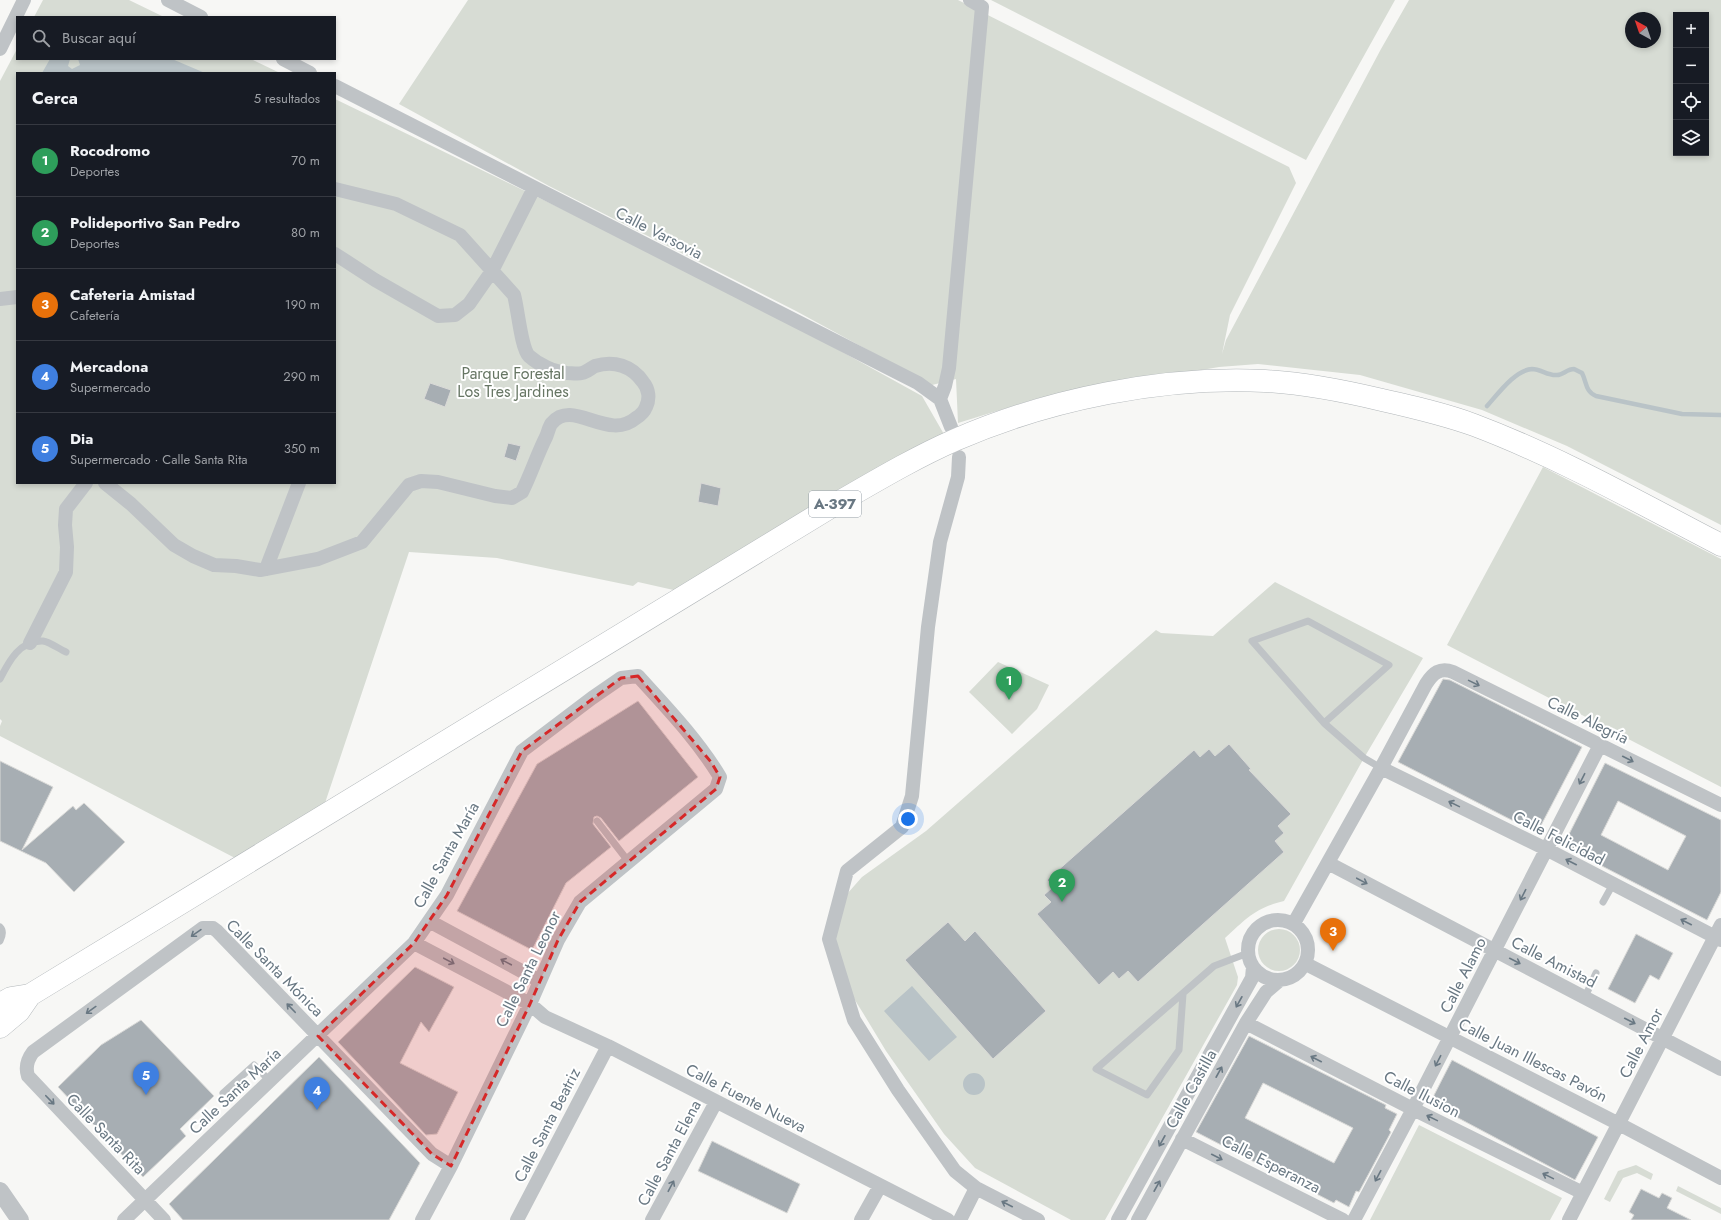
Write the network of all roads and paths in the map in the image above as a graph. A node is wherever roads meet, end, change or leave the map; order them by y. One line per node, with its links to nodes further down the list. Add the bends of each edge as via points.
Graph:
1 (24, 0): 5 (street)
2 (168, 0): 4 (street)
3 (976, 3): 15 (street, via 949,368)
4 (199, 16)
5 (0, 48)
6 (285, 60): 7 (street)
7 (308, 72)
8 (336, 87): 9 (street, Calle Varsovia)
9 (534, 188): 12 (street); 15 (street, Calle Varsovia, via 918,383)
10 (336, 189): 12 (street, via 396,204 460,235)
11 (336, 255): 12 (street, via 438,316 455,315 468,304)
12 (492, 271): 22 (street, via 514,295 528,355 545,367 565,373 582,373 595,366 610,363 624,366 637,374 645,384 649,401 644,411 632,422 616,427 576,415 564,415 552,423 522,492 512,498 438,482 421,481 408,486 362,542 318,559)
13 (16, 297): 14 (street)
14 (0, 299)
15 (940, 399): 16 (street)
16 (951, 426)
17 (960, 457): 72 (street, via 958,477 940,542 928,627 912,796 902,827 847,872 829,939 854,1020 898,1090 955,1171)
18 (85, 484): 23 (street, via 66,509 66,572)
19 (106, 484): 22 (street, via 174,545 194,556 214,564)
20 (299, 484): 22 (street)
21 (1721, 545): 51 (main road, A-397, via 1565,465 1472,424 1412,406 1309,386 1265,381 1211,381 1169,385 1124,391 1020,415 955,440 834,504)
22 (266, 569)
23 (30, 642): 24 (lane, via 44,641); 25 (lane, via 13,655)
24 (66, 652)
25 (0, 679)
26 (1324, 724): 26 (lane, via 1389,665 1308,621 1252,642); 28 (lane, via 1364,758)
27 (1600, 744): 28 (street, Calle Alegría, one-way to 27, via 1426,684 1434,673 1443,669); 30 (street, Calle Alegría, one-way to 30); 32 (street, Calle Alamo, one-way to 32)
28 (1381, 768): 32 (street, Calle Felicidad, one-way to 28); 34 (street)
29 (720, 777): 33 (street, Calle Santa Leonor, via 716,789); 37 (street, Calle Santa María, via 680,723 638,676 621,678 522,751 447,895)
30 (1721, 806)
31 (597, 821): 33 (lane)
32 (1546, 849): 35 (street, Calle Felicidad, one-way to 32); 43 (street, Calle Alamo, one-way to 43)
33 (628, 861): 49 (street, Calle Santa Leonor, via 580,902 558,940)
34 (1328, 863): 38 (street); 43 (street, Calle Amistad, one-way to 43)
35 (1613, 884): 36 (lane); 40 (street, Calle Felicidad, one-way to 35)
36 (1603, 902)
37 (429, 921): 42 (street, Calle Santa María); 49 (street, one-way to 37)
38 (1294, 923): 44 (street, via 1273,920 1258,927 1252,935); 45 (street, via 1307,942 1309,952)
39 (0, 927): 41 (lane, via 3,936)
40 (1719, 934): 59 (street, Calle Amor)
41 (0, 941)
42 (414, 943): 54 (street, Calle Fuente Nueva, one-way to 54); 57 (street, Calle Santa María)
43 (1495, 951): 52 (street, Calle Amistad, one-way to 52); 58 (street, Calle Alamo)
44 (1248, 953): 46 (street); 50 (lane, via 1214,966)
45 (1306, 964): 48 (street, via 1300,972); 58 (street, Calle Juan Illescas Pavón)
46 (1253, 967): 48 (street, via 1262,977); 86 (street, one-way to 86, via 1252,978)
47 (1596, 973): 52 (lane)
48 (1280, 980): 55 (street, Calle Castilla, via 1266,992)
49 (540, 981): 54 (street, Calle Santa Leonor)
50 (1183, 994): 50 (lane, via 1179,1050 1147,1095 1096,1069)
51 (30, 995): 53 (main road, A-397, via 11,998); 56 (main road, A-397, via 19,1011)
52 (1585, 997): 59 (street, Calle Amistad, one-way to 59)
53 (0, 1004)
54 (530, 1004): 60 (street, Calle Fuente Nueva, via 546,1017); 69 (street, Calle Santa Leonor)
55 (1246, 1023): 66 (street, Calle Ilusion, one-way to 55); 68 (street, Calle Castilla, one-way to 55)
56 (0, 1026)
57 (318, 1036): 62 (street, Calle Santa Mónica, one-way to 62, via 217,931 208,927 203,928 33,1052); 63 (street, Calle Santa María); 69 (street, Calle Santa Mónica, via 432,1154)
58 (1450, 1037): 66 (street, Calle Alamo, one-way to 66); 67 (street, Calle Juan Illescas Pavón)
59 (1663, 1038): 61 (street, Calle Amistad); 67 (street, Calle Amor)
60 (608, 1046): 65 (street, Calle Fuente Nueva); 80 (street, Calle Santa Beatriz)
61 (1721, 1068)
62 (26, 1070): 75 (street, Calle Santa Rita, one-way to 75, via 28,1076)
63 (270, 1081): 64 (lane, via 254,1065); 75 (street, Calle Santa María)
64 (223, 1093)
65 (716, 1102): 71 (street, Calle Fuente Nueva); 81 (street, Calle Santa Elena, one-way to 65)
66 (1413, 1109): 74 (street, Calle Ilusion, one-way to 66); 89 (street, Calle Alamo, one-way to 89)
67 (1619, 1124): 70 (street, Calle Juan Illescas Pavón); 74 (street, Calle Amor)
68 (1182, 1139): 87 (street, Calle Castilla, one-way to 68); 88 (street, Calle Esperanza, one-way to 88)
69 (451, 1166): 79 (street, Calle Santa Leonor)
70 (1721, 1178)
71 (880, 1186): 82 (street); 83 (street, Calle Fuente Nueva)
72 (976, 1188): 84 (street); 85 (street, one-way to 72)
73 (0, 1192): 76 (street)
74 (1583, 1193): 90 (street, Calle Amor)
75 (145, 1200): 77 (street, Calle Santa María); 78 (street, Calle Santa Rita)
76 (20, 1220)
77 (124, 1220)
78 (164, 1220)
79 (422, 1220)
80 (517, 1220)
81 (652, 1220)
82 (861, 1220)
83 (948, 1220)
84 (960, 1220)
85 (1038, 1220)
86 (1118, 1220)
87 (1138, 1220)
88 (1343, 1220)
89 (1354, 1220)
90 (1569, 1220)

